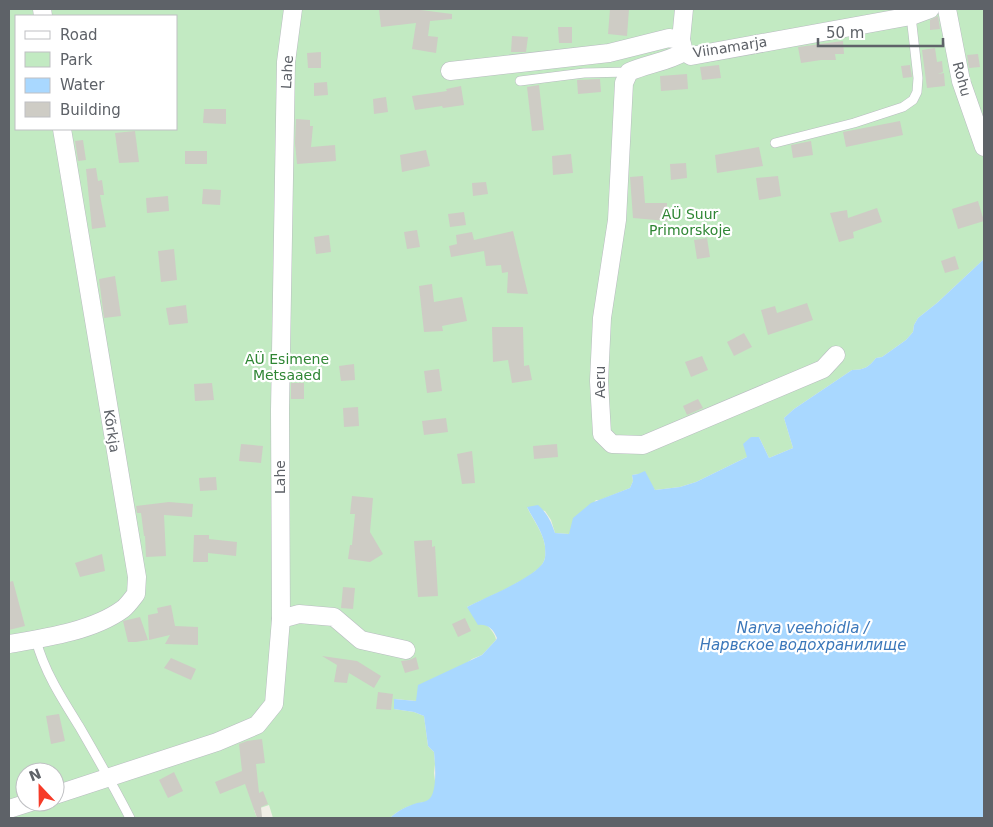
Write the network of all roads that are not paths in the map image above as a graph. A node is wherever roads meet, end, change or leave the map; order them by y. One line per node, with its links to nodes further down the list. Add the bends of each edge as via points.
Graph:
1 (293, 9): 14 (street, Lahe, via 286,62 282,208)
2 (684, 9): 6 (street)
3 (930, 9): 5 (street, Viinamarja)
4 (947, 9): 12 (street, Rohu, via 961,81)
5 (911, 16): 6 (street, Viinamarja, via 691,56); 11 (lane, via 918,78 917,92 912,100 903,107 854,123)
6 (683, 46): 7 (street, Viinamarja, via 669,38 609,52); 8 (street, via 669,59)
7 (450, 71)
8 (629, 72): 9 (lane, via 584,73); 13 (street, Aeru, via 624,83 617,220 602,318 599,380 602,434 612,444 643,445 823,370)
9 (520, 81)
10 (62, 130): 15 (street, Kõrkja, via 137,577 136,594 124,608 100,622)
11 (775, 144)
12 (984, 147)
13 (836, 355)
14 (281, 619): 17 (street, via 299,614 334,617 361,640); 18 (street, Lahe, via 274,704 257,725 217,742)
15 (36, 640): 16 (street, Kõrkja); 18 (lane, via 40,656 59,693)
16 (9, 644)
17 (406, 650)
18 (109, 778): 19 (street, Lahe); 20 (lane)
19 (65, 792)
20 (130, 818)

